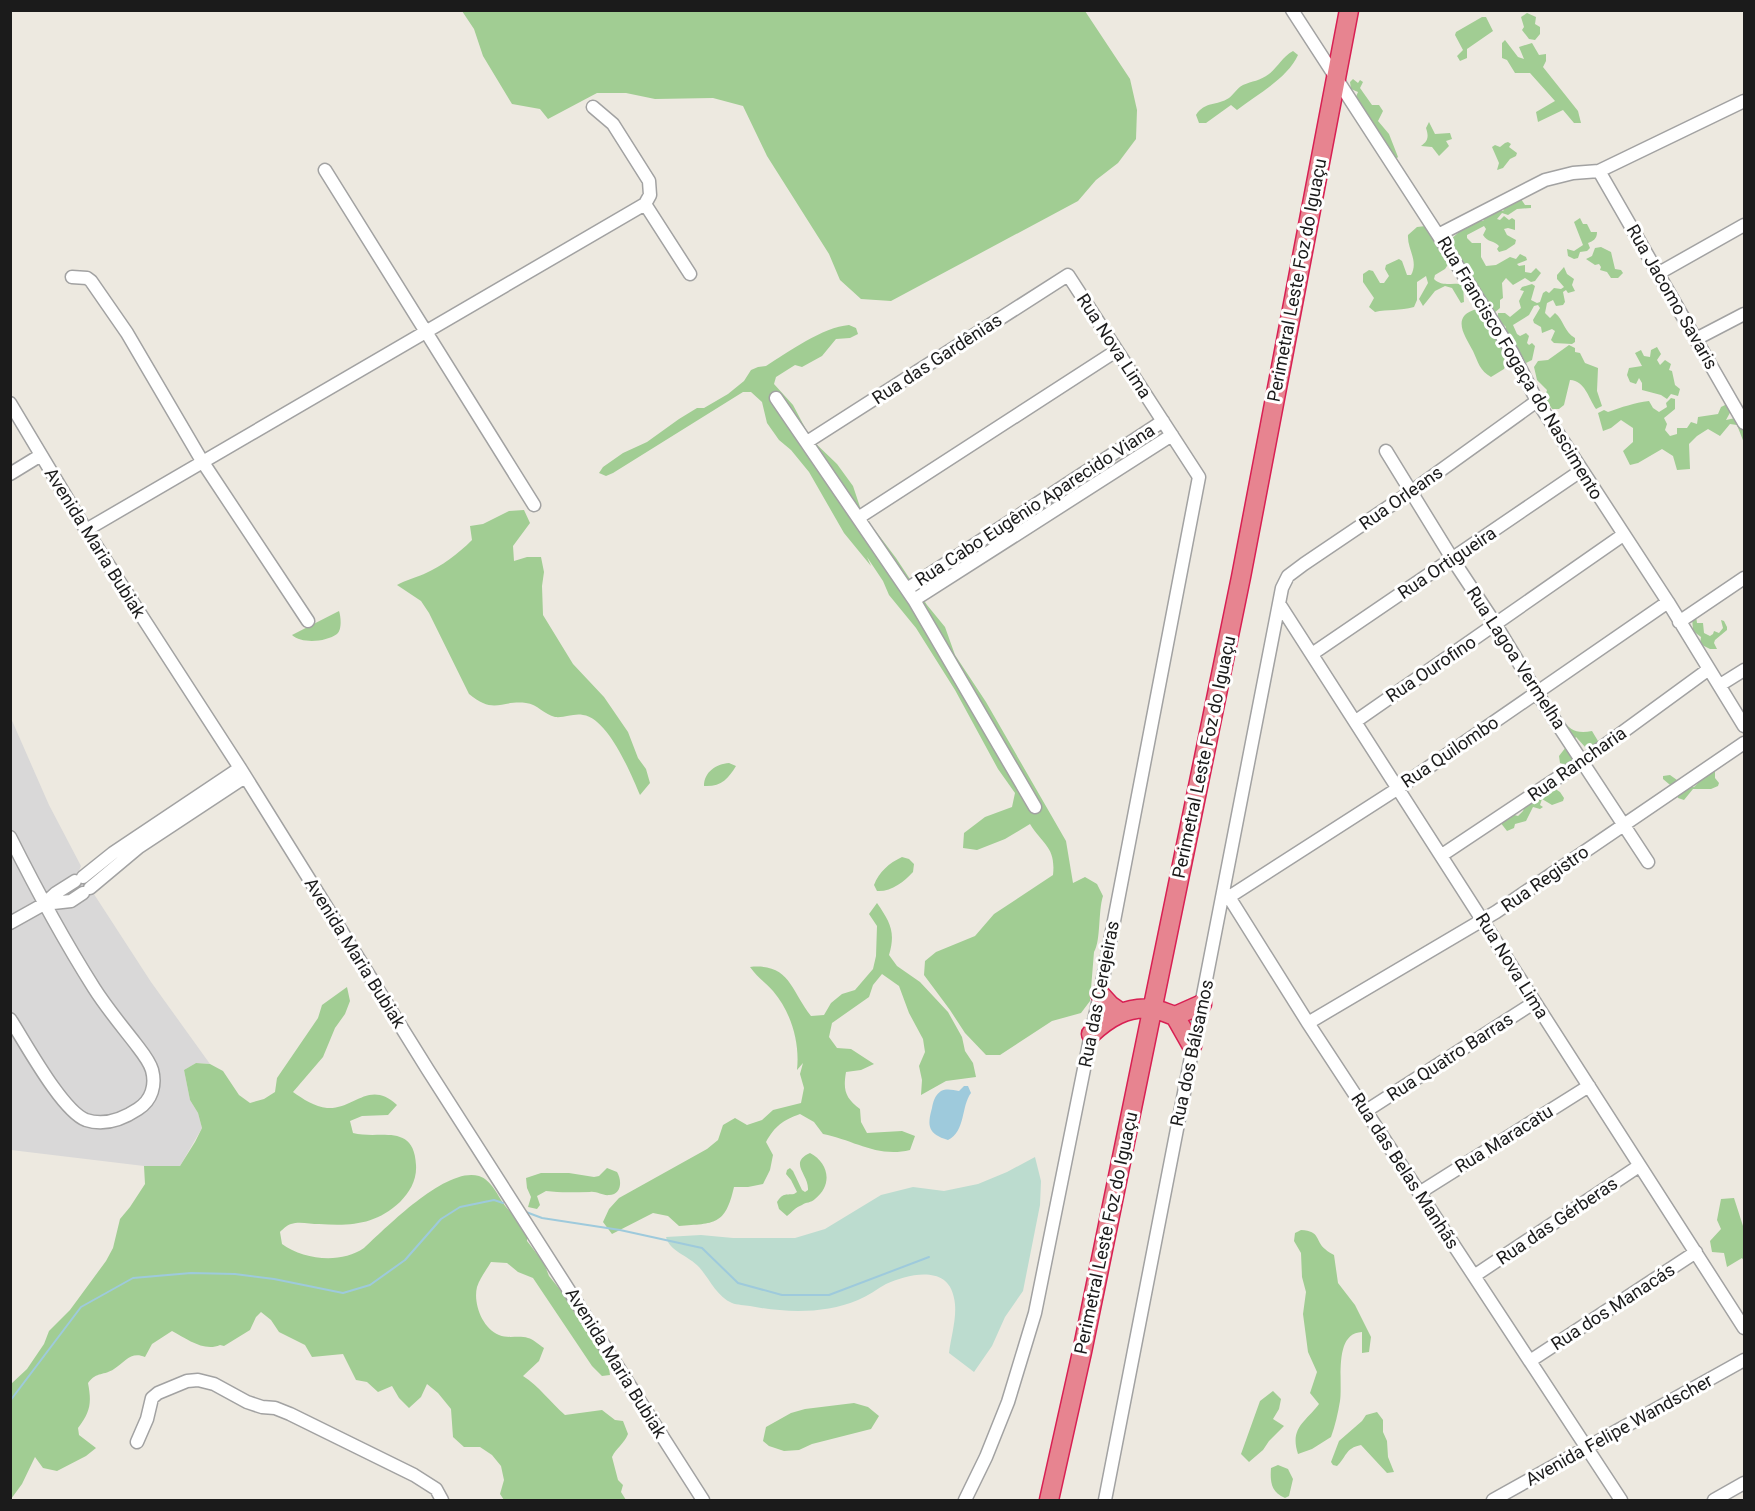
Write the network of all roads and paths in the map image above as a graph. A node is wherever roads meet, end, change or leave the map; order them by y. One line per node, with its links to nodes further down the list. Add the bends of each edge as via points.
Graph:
1 (1292, 10): 3 (street, Rua Francisco Fogaça do Nascimento)
2 (1349, 10): 3 (highway, Perimetral Leste Foz do Iguaçu)
3 (1336, 79): 10 (street, Rua Francisco Fogaça do Nascimento); 71 (highway, Perimetral Leste Foz do Iguaçu, via 1241,577)
4 (1744, 101): 7 (street)
5 (593, 107): 8 (street, via 613,124 649,181 650,195)
6 (325, 170): 16 (street)
7 (1599, 171): 10 (street, via 1545,180); 12 (street, Rua Jacomo Savaris)
8 (645, 204): 11 (street); 16 (street)
9 (1744, 225): 12 (street)
10 (1438, 235): 20 (street, Rua Francisco Fogaça do Nascimento, via 1512,352)
11 (690, 273)
12 (1659, 273): 17 (street, Rua Jacomo Savaris)
13 (1068, 275): 18 (street, Rua Nova Lima); 26 (street, Rua das Gardênias)
14 (72, 277): 29 (street, via 91,281 113,311)
15 (1744, 314): 17 (street)
16 (426, 333): 29 (street); 34 (street)
17 (1696, 339): 22 (street, Rua Jacomo Savaris)
18 (1116, 351): 23 (street, Rua Nova Lima); 35 (street)
19 (776, 398): 26 (street)
20 (1537, 401): 30 (street, Rua Francisco Fogaça do Nascimento); 33 (street, Rua Orleans)
21 (10, 403): 28 (street, Avenida Maria Bubiak)
22 (1740, 407): 24 (street, Rua Jacomo Savaris)
23 (1163, 421): 25 (street, Rua Nova Lima); 40 (street, Rua Cabo Eugênio Aparecido Viana)
24 (1744, 423)
25 (1172, 435): 32 (street, Rua Nova Lima); 40 (street, Rua Cabo Eugênio Aparecido Viana)
26 (807, 442): 35 (street)
27 (1386, 452): 33 (street, Rua Lagoa Vermelha)
28 (41, 454): 31 (street); 36 (street, Avenida Maria Bubiak)
29 (202, 462): 36 (street); 43 (street)
30 (1582, 470): 37 (street, Rua Francisco Fogaça do Nascimento); 38 (street, Rua Ortigueira)
31 (10, 474)
32 (1199, 477): 68 (street, Rua das Cerejeiras)
33 (1412, 491): 38 (street, Rua Lagoa Vermelha); 42 (street, Rua Orleans, via 1288,576)
34 (534, 505)
35 (858, 518): 40 (street)
36 (86, 530): 55 (street, Avenida Maria Bubiak)
37 (1623, 535): 41 (street, Rua Francisco Fogaça do Nascimento); 45 (street, Rua Ourofino)
38 (1453, 560): 45 (street, Rua Lagoa Vermelha); 46 (street, Rua Ortigueira)
39 (1744, 578): 44 (street)
40 (911, 594): 57 (street)
41 (1668, 602): 44 (street, Rua Francisco Fogaça do Nascimento); 50 (street, Rua Quilombo)
42 (1280, 605): 46 (street, Rua Nova Lima); 64 (street, Rua dos Bálsamos)
43 (308, 621)
44 (1679, 622): 47 (street, Rua Francisco Fogaça do Nascimento)
45 (1496, 625): 50 (street, Rua Lagoa Vermelha); 51 (street, Rua Ourofino)
46 (1312, 654): 51 (street, Rua Nova Lima)
47 (1709, 669): 49 (street, Rua Francisco Fogaça do Nascimento); 54 (street, Rua Rancharia)
48 (1744, 670): 49 (street)
49 (1720, 686): 52 (street, Rua Francisco Fogaça do Nascimento)
50 (1537, 693): 54 (street, Rua Lagoa Vermelha); 56 (street, Rua Quilombo)
51 (1356, 720): 56 (street, Rua Nova Lima)
52 (1744, 726)
53 (1744, 743): 58 (street, Rua Registro)
54 (1583, 761): 58 (street, Rua Lagoa Vermelha); 60 (street, Rua Rancharia)
55 (242, 772): 62 (street); 63 (street); 91 (street, Avenida Maria Bubiak)
56 (1397, 789): 60 (street, Rua Nova Lima); 64 (street, Rua Quilombo)
57 (1035, 807)
58 (1624, 824): 61 (street, Rua Lagoa Vermelha); 66 (street, Rua Registro)
59 (10, 837): 65 (street)
60 (1442, 855): 66 (street, Rua Nova Lima)
61 (1648, 862)
62 (82, 876): 63 (street, via 92,877); 65 (street)
63 (90, 887): 65 (street, via 71,901)
64 (1227, 895): 70 (street, Rua dos Bálsamos); 75 (street, Rua das Belas Manhãs)
65 (44, 904): 67 (street); 74 (street, via 96,990 151,1067 154,1083 149,1099 115,1121 86,1120 73,1111 50,1083)
66 (1483, 920): 69 (street, Rua Nova Lima); 75 (street, Rua Registro)
67 (10, 923)
68 (1100, 994): 72 (highway); 76 (street, Rua das Cerejeiras)
69 (1534, 1002): 78 (street, Rua Nova Lima); 79 (street, Rua Quatro Barras)
70 (1203, 1004): 73 (highway); 77 (street, Rua dos Bálsamos)
71 (1152, 1009): 72 (highway); 73 (highway); 93 (highway, Perimetral Leste Foz do Iguaçu)
72 (1120, 1012): 76 (highway)
73 (1175, 1016): 77 (highway)
74 (10, 1019)
75 (1308, 1023): 79 (street, Rua das Belas Manhãs)
76 (1091, 1034): 92 (street, Rua das Cerejeiras, via 1035,1314 1008,1402)
77 (1192, 1046): 94 (street, Rua dos Bálsamos)
78 (1589, 1086): 80 (street, Rua Nova Lima); 81 (street, Rua Maracatu)
79 (1366, 1111): 81 (street, Rua das Belas Manhãs)
80 (1639, 1166): 82 (street, Rua Nova Lima); 83 (street, Rua das Gérberas)
81 (1419, 1192): 83 (street, Rua das Belas Manhãs)
82 (1696, 1252): 84 (street, Rua Nova Lima); 86 (street, Rua dos Manacás)
83 (1474, 1276): 86 (street, Rua das Belas Manhãs)
84 (1744, 1328)
85 (1744, 1360): 88 (street, Avenida Felipe Wandscher)
86 (1530, 1361): 88 (street, Rua das Belas Manhãs)
87 (137, 1442): 90 (street, via 152,1398 187,1381 198,1380 262,1407 290,1414 414,1475 436,1489)
88 (1586, 1449): 95 (street, Avenida Felipe Wandscher); 96 (street, Rua das Belas Manhãs)
89 (1744, 1484): 97 (street)
90 (442, 1500)
91 (704, 1500)
92 (965, 1500)
93 (1049, 1500)
94 (1105, 1500)
95 (1493, 1500)
96 (1621, 1500)
97 (1714, 1500)

